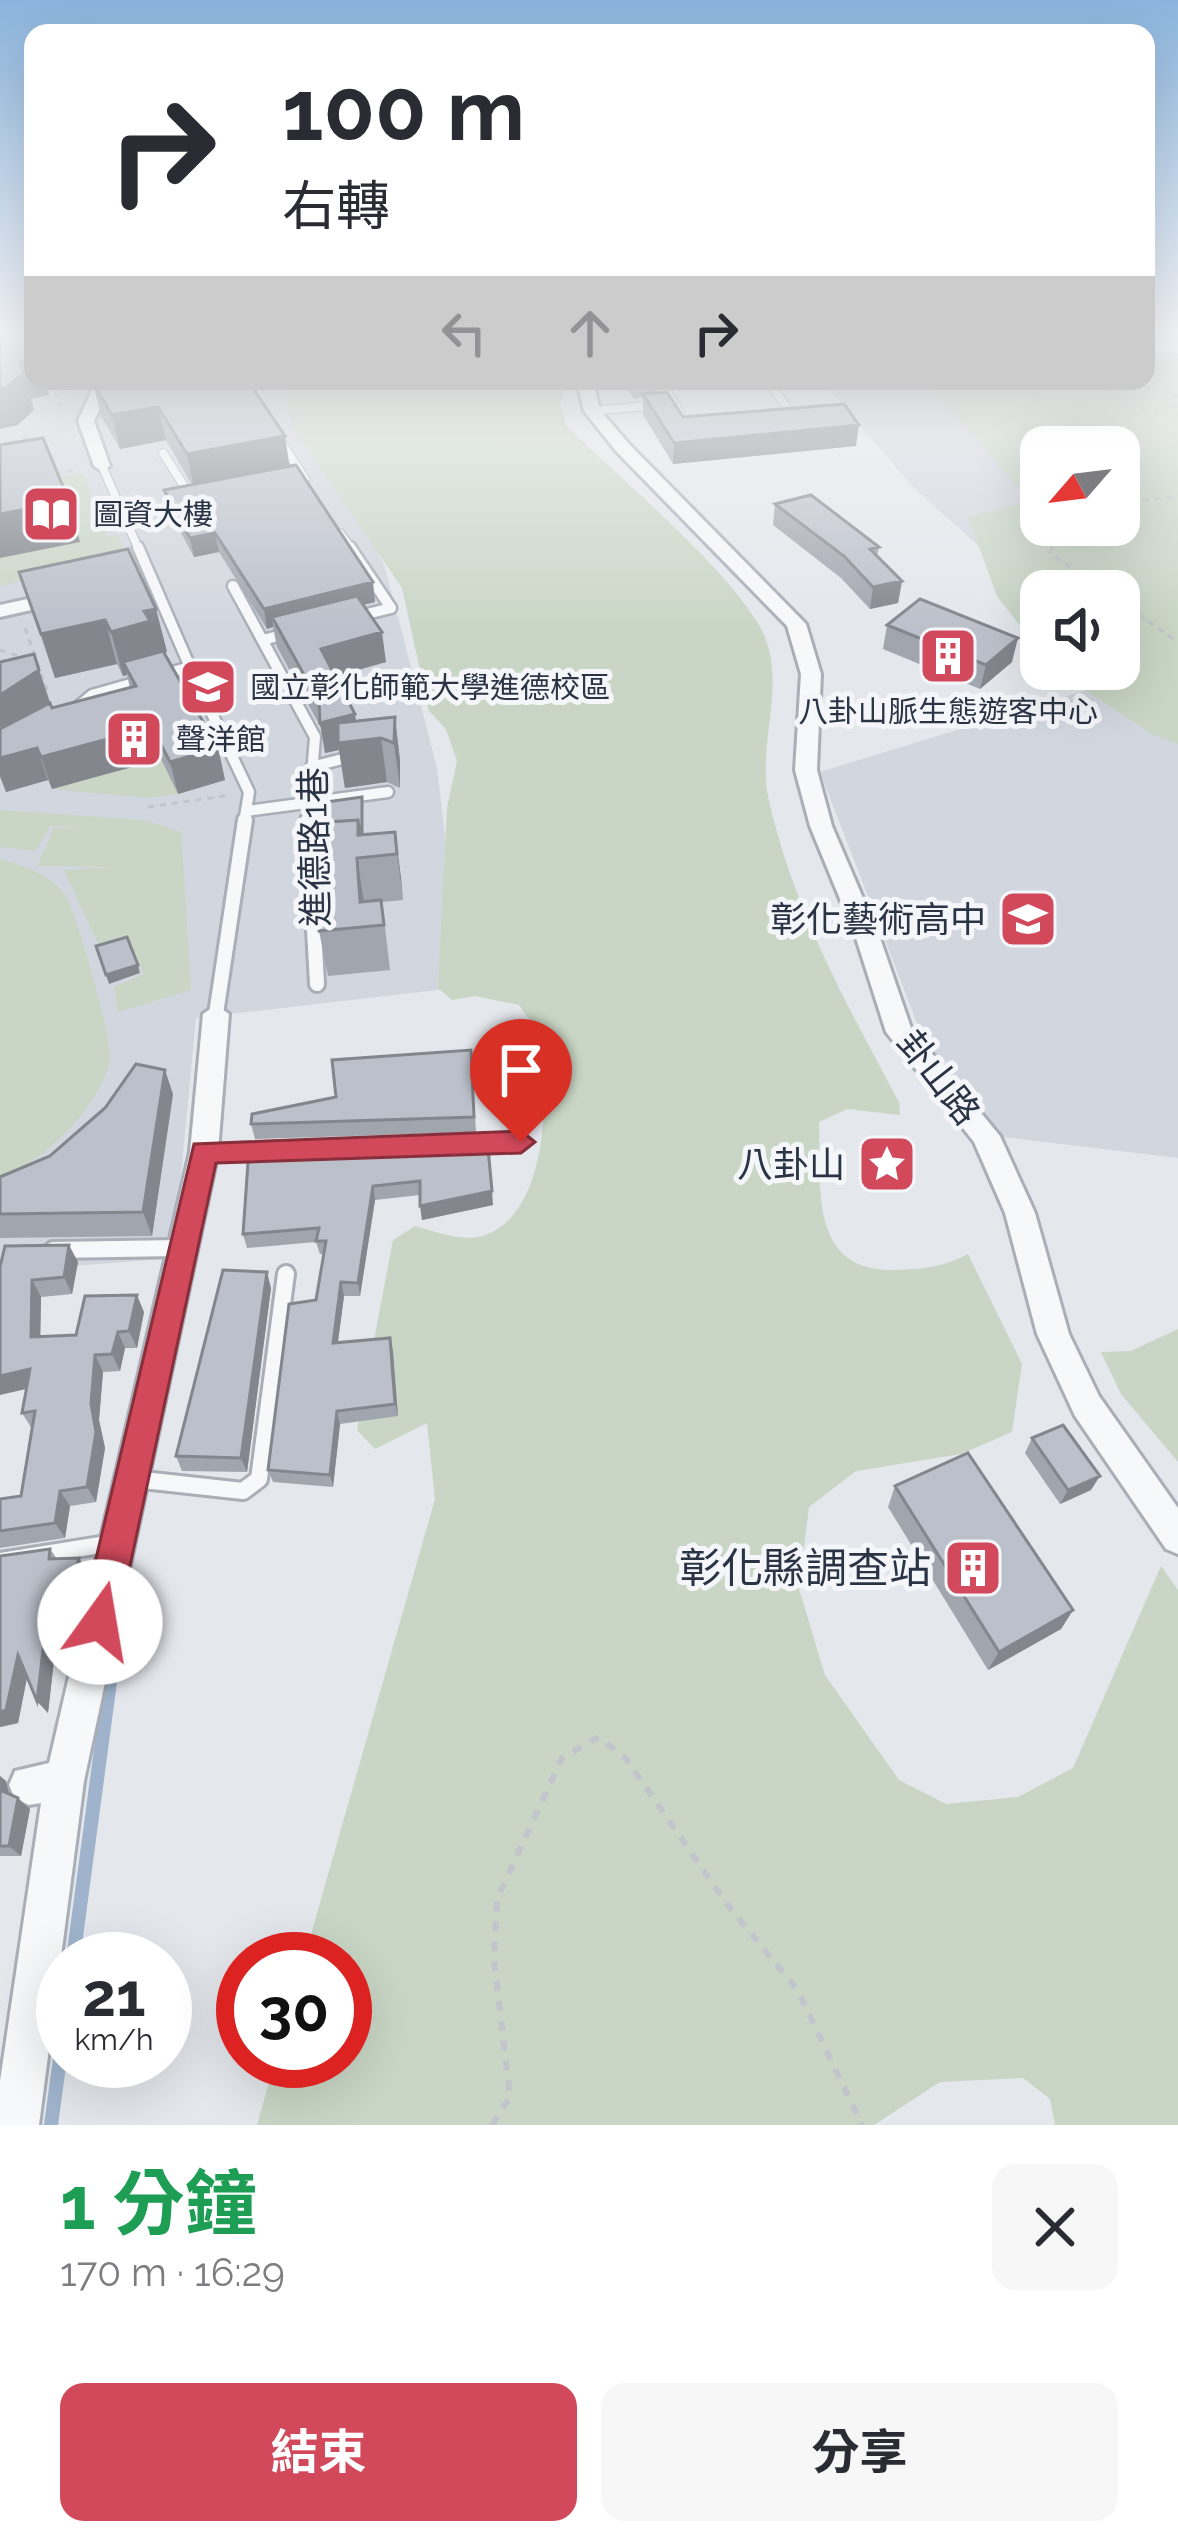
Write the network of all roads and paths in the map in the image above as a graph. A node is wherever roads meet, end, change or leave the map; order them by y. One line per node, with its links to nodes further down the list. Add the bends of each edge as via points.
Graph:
1 (90, 431): 7 (street)
2 (274, 431): 8 (lane)
3 (611, 431): 50 (street, 卦山路, via 796,624 812,674 806,770 899,1032 986,1136 1020,1213 1052,1334 1078,1388)
4 (28, 437): 5 (path)
5 (0, 447)
6 (163, 453): 12 (lane, via 188,498)
7 (103, 466): 9 (path); 18 (lane)
8 (302, 475): 10 (lane); 11 (lane)
9 (40, 477)
10 (279, 480)
11 (312, 490)
12 (210, 493)
13 (1178, 496): 14 (path)
14 (1140, 501)
15 (332, 520): 24 (lane, via 391,608)
16 (1053, 546): 17 (path, via 1051,553)
17 (1075, 570)
18 (151, 579): 19 (street); 30 (lane)
19 (129, 584)
20 (233, 586): 26 (lane, 進德路1巷)
21 (84, 593): 22 (street)
22 (9, 609): 29 (path)
23 (1140, 616): 27 (path)
24 (349, 619)
25 (306, 629): 26 (lane)
26 (263, 640): 34 (lane, 進德路1巷, via 315,737)
27 (1178, 642)
28 (0, 650): 29 (path)
29 (36, 660): 31 (path, via 47,690)
30 (190, 667): 32 (lane, via 92,695); 35 (lane)
31 (28, 691)
32 (67, 716)
33 (374, 751): 34 (lane)
34 (311, 767): 37 (lane, 進德路1巷)
35 (249, 792): 38 (path); 39 (lane)
36 (388, 792): 37 (lane)
37 (307, 800): 39 (lane); 40 (lane, 進德路1巷)
38 (148, 807)
39 (247, 811): 41 (lane)
40 (317, 984)
41 (217, 1014): 45 (street)
42 (521, 1142): 43 (lane)
43 (430, 1144)
44 (272, 1150): 45 (lane)
45 (204, 1152): 46 (street)
46 (179, 1248): 47 (lane); 49 (street)
47 (45, 1250)
48 (286, 1274): 49 (lane, via 259,1479 243,1491)
49 (136, 1479): 51 (street)
50 (1178, 1537)
51 (118, 1542): 52 (lane); 53 (street)
52 (0, 1561)
53 (31, 1786): 54 (street)
54 (16, 2125)
55 (492, 2125): 56 (path, via 510,2097 494,1959 497,1899 562,1758 599,1737 626,1759 798,1991)
56 (862, 2125)

